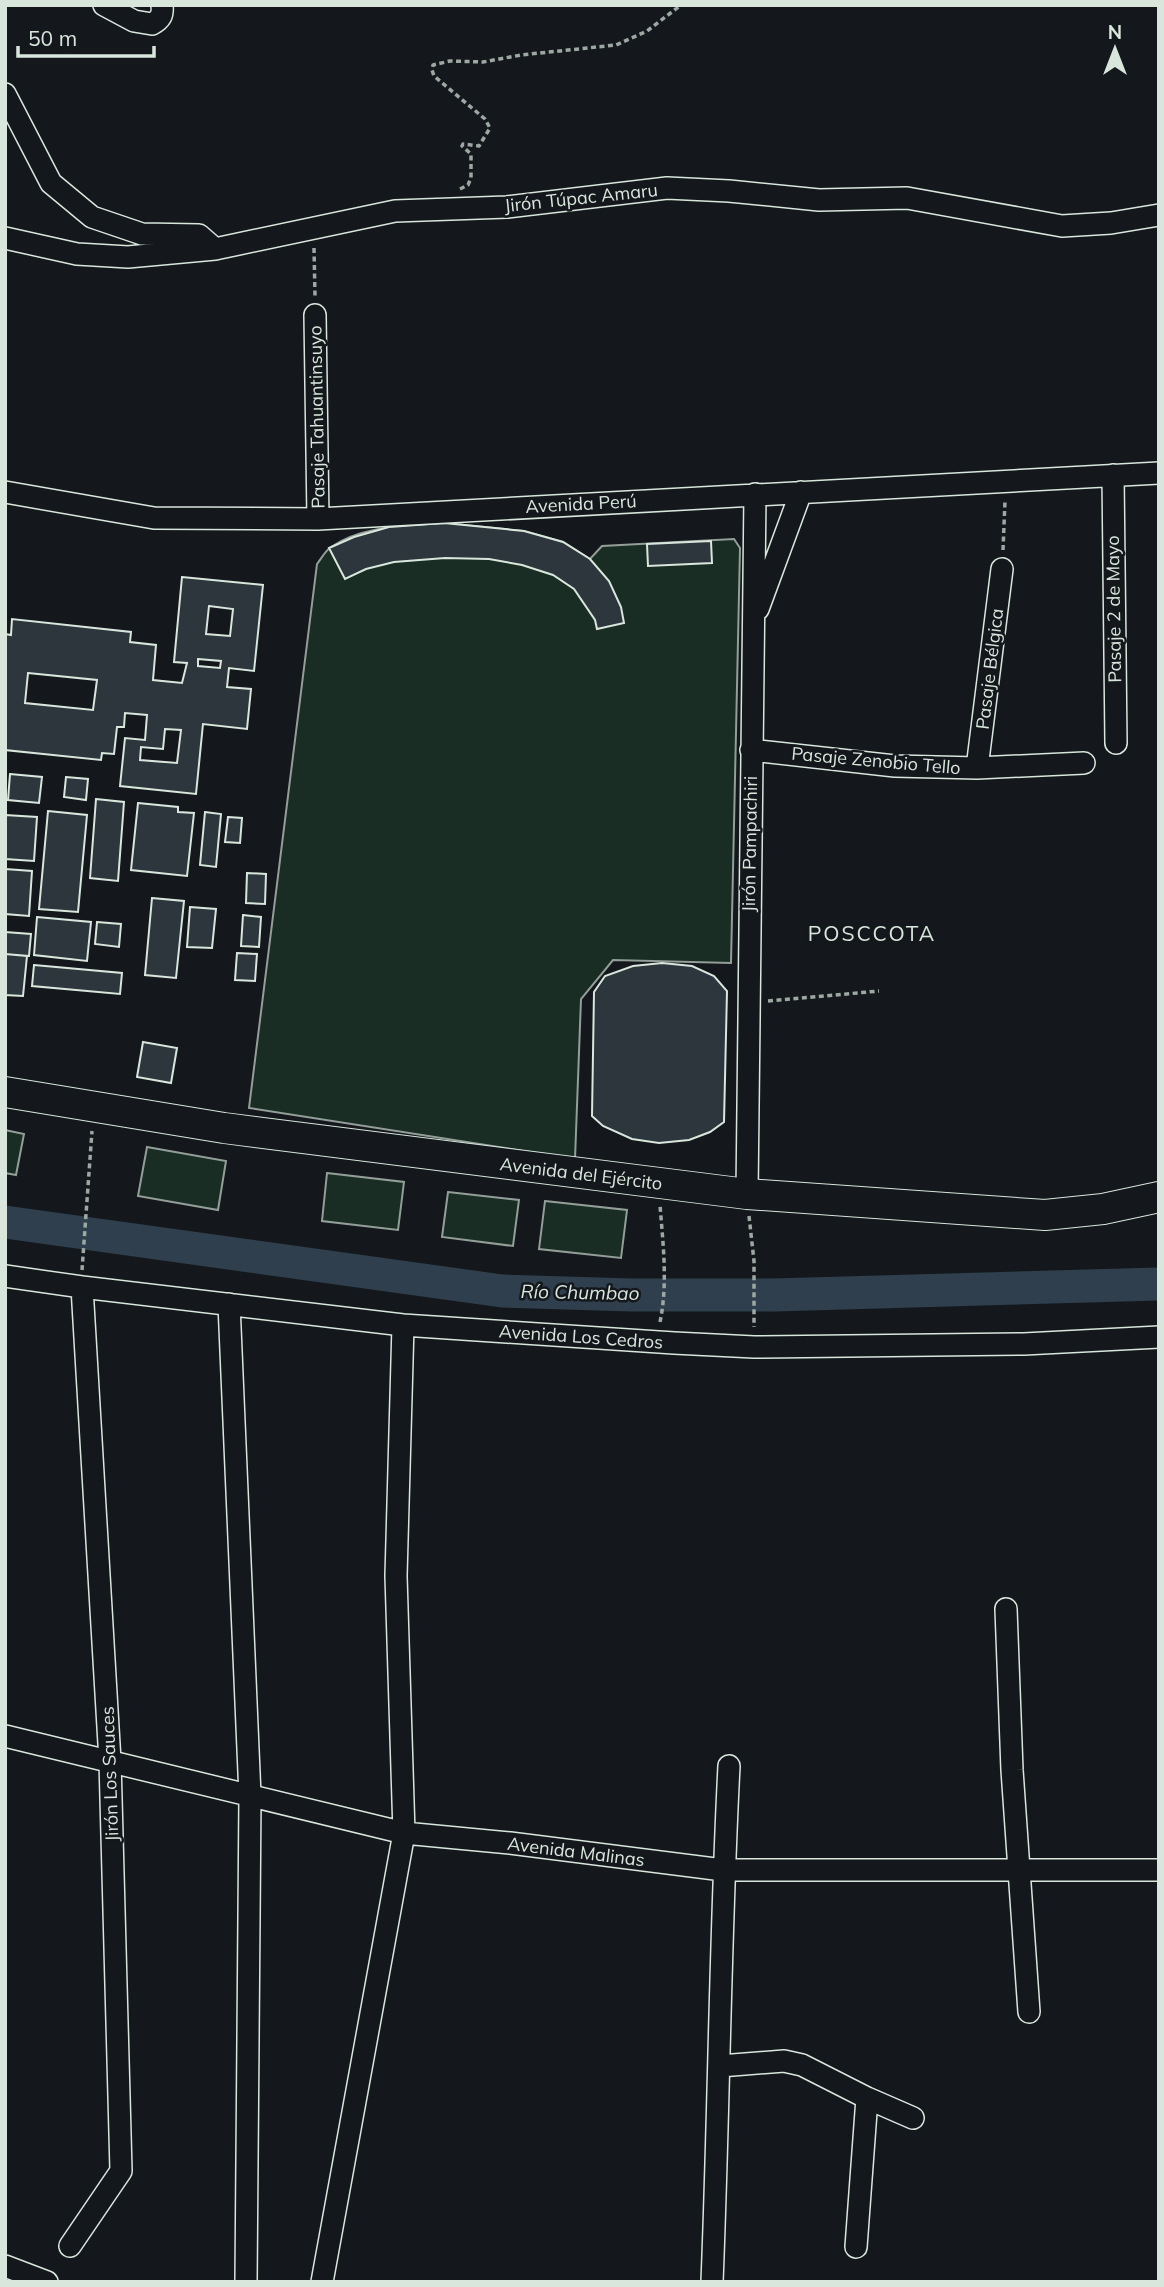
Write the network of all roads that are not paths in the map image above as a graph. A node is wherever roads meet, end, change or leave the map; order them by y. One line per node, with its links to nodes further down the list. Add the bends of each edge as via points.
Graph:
1 (104, 5): 2 (street, via 152,24 163,13)
2 (162, 5)
3 (5, 93): 6 (street, via 51,183 92,217 142,234 199,235)
4 (1159, 215): 6 (street, Jirón Túpac Amaru, via 1062,226 907,198 819,200 667,188 507,206 395,211)
5 (5, 238): 6 (street, Jirón Túpac Amaru, via 77,254 128,257)
6 (215, 249)
7 (315, 316): 13 (street, Pasaje Tahuantinsuyo)
8 (1159, 473): 9 (street, Avenida Perú)
9 (1113, 475): 11 (street, Avenida Perú); 16 (street, Pasaje 2 de Mayo)
10 (5, 492): 13 (street, Avenida Perú, via 154,519)
11 (801, 492): 12 (street, Avenida Perú); 15 (street)
12 (755, 494): 13 (street, Avenida Perú); 15 (street, Jirón Pampachiri)
13 (318, 519)
14 (1002, 569): 19 (street, Pasaje Bélgica)
15 (753, 625): 17 (street, Jirón Pampachiri)
16 (1116, 743)
17 (751, 750): 19 (street, Pasaje Zenobio Tello, via 895,766); 21 (street, Jirón Pampachiri)
18 (1084, 763): 19 (street, Pasaje Zenobio Tello)
19 (977, 768)
20 (5, 1092): 21 (highway, Avenida del Ejército, via 224,1128)
21 (747, 1194): 22 (highway, Avenida del Ejército, via 1045,1215)
22 (1159, 1197)
23 (5, 1276): 24 (street, Avenida Los Cedros)
24 (82, 1287): 25 (street, Avenida Los Cedros); 30 (street, Jirón Los Sauces)
25 (229, 1304): 26 (street, Avenida Los Cedros); 32 (street)
26 (402, 1325): 27 (street, Avenida Los Cedros, via 754,1347 1024,1344); 33 (street, via 396,1576)
27 (1159, 1337)
28 (1006, 1609): 36 (street)
29 (5, 1736): 30 (street, Avenida Malinas)
30 (110, 1761): 32 (street, Avenida Malinas); 41 (street, Jirón Los Sauces, via 121,2171)
31 (729, 1766): 34 (street)
32 (250, 1796): 33 (street, Avenida Malinas); 44 (street)
33 (404, 1833): 34 (street, Avenida Malinas); 46 (street)
34 (723, 1870): 36 (street, Avenida Malinas); 38 (street)
35 (1159, 1870): 36 (street, Avenida Malinas)
36 (1019, 1871): 37 (street)
37 (1029, 2012)
38 (720, 2066): 39 (street, via 784,2061 802,2065); 47 (street)
39 (867, 2098): 40 (street); 42 (street)
40 (913, 2118)
41 (70, 2246)
42 (856, 2247)
43 (5, 2266): 45 (street)
44 (246, 2281)
45 (47, 2282)
46 (322, 2282)
47 (712, 2282)

